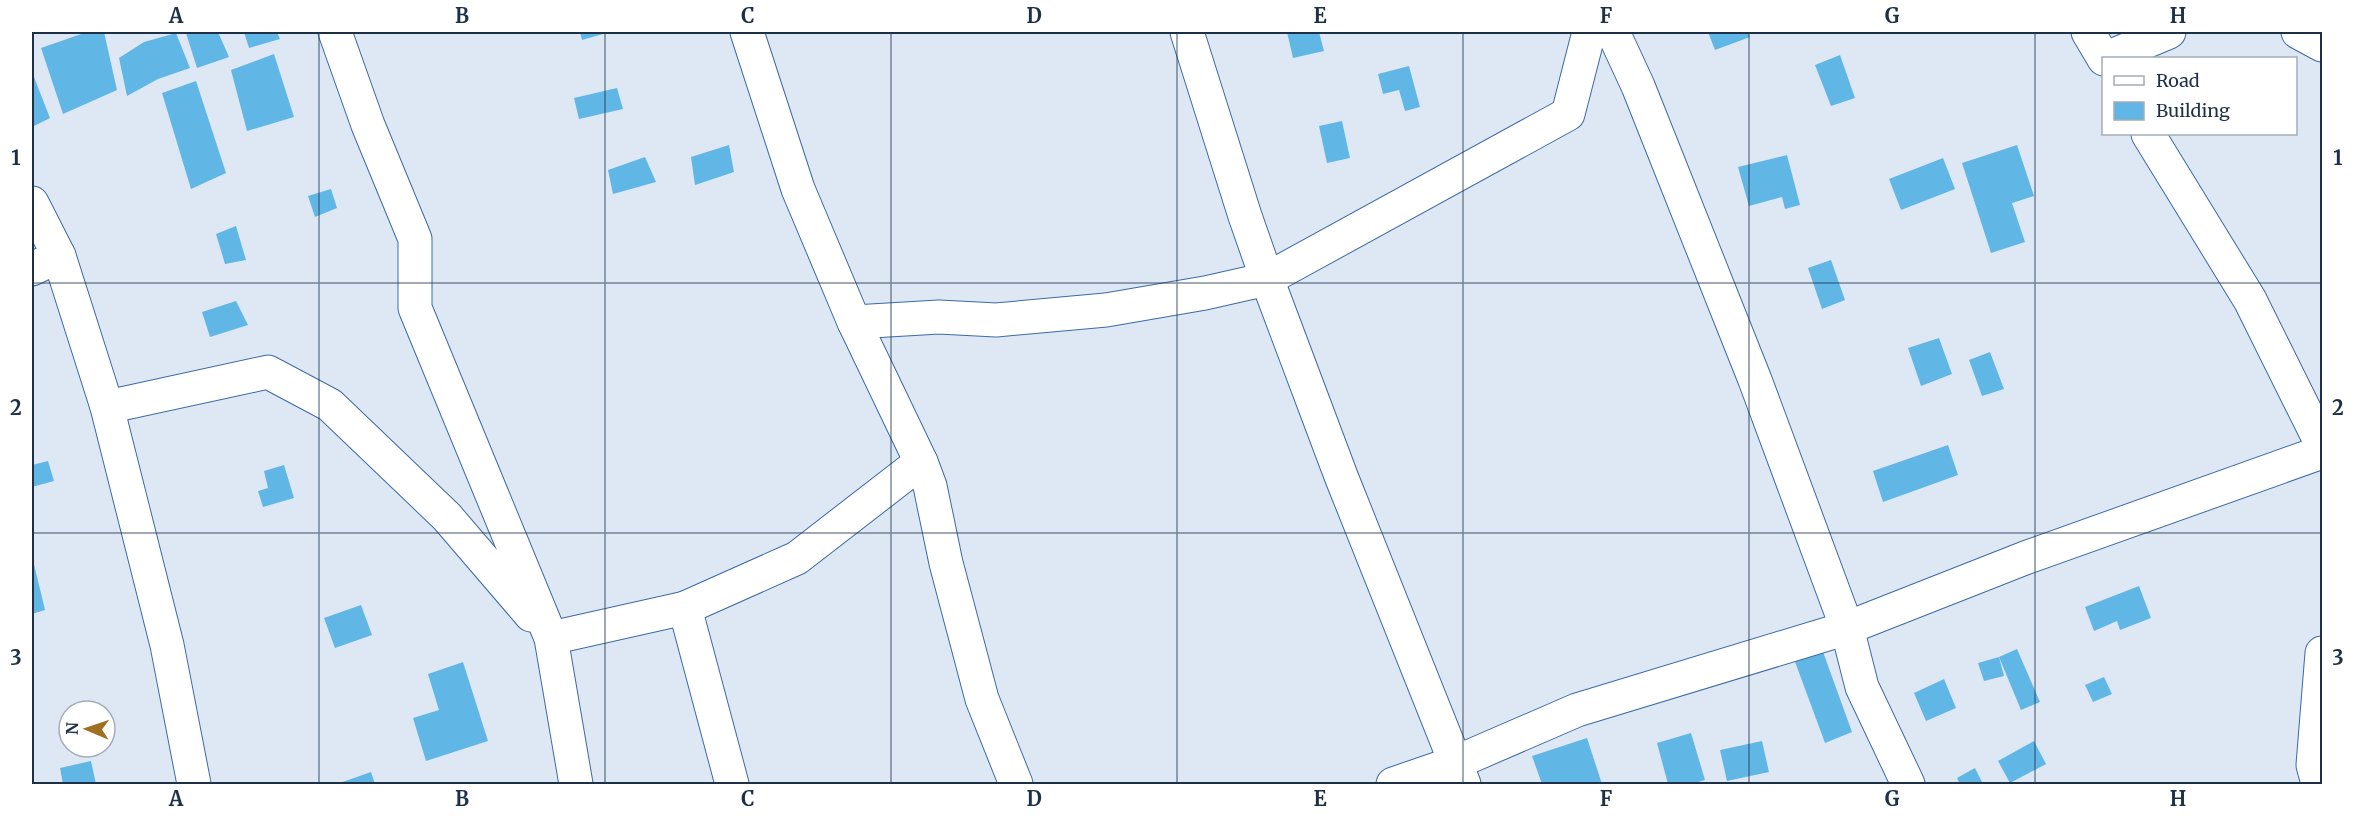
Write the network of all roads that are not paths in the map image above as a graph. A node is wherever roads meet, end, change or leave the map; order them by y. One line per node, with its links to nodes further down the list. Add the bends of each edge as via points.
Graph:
1 (335, 32): 23 (street, via 415,239 415,308)
2 (747, 32): 16 (street, via 798,189)
3 (1187, 32): 15 (street)
4 (1588, 32): 15 (street, via 1568,114)
5 (1613, 32): 22 (street, via 1755,380)
6 (2088, 32): 10 (street)
7 (2169, 32): 11 (street)
8 (2298, 32): 9 (street)
9 (2322, 45)
10 (2104, 57)
11 (2110, 57)
12 (2149, 135): 18 (street, via 2250,300)
13 (32, 203): 14 (street)
14 (45, 263): 17 (street)
15 (1267, 279): 16 (street, via 1106,310 996,320 939,317); 25 (street, via 1341,477)
16 (854, 322): 20 (street)
17 (107, 407): 23 (street, via 268,372 330,405 447,517); 26 (street, via 166,645)
18 (2322, 445)
19 (2322, 452): 22 (street, via 2025,558)
20 (921, 462): 21 (street, via 797,558); 29 (street, via 982,699)
21 (686, 608): 23 (street); 28 (street)
22 (1847, 628): 25 (street, via 1577,710); 31 (street, via 1862,687)
23 (551, 638): 27 (street)
24 (2322, 653): 32 (street, via 2313,765)
25 (1460, 773): 30 (street)
26 (194, 784)
27 (576, 784)
28 (732, 784)
29 (1016, 784)
30 (1394, 784)
31 (1908, 784)
32 (2318, 784)

